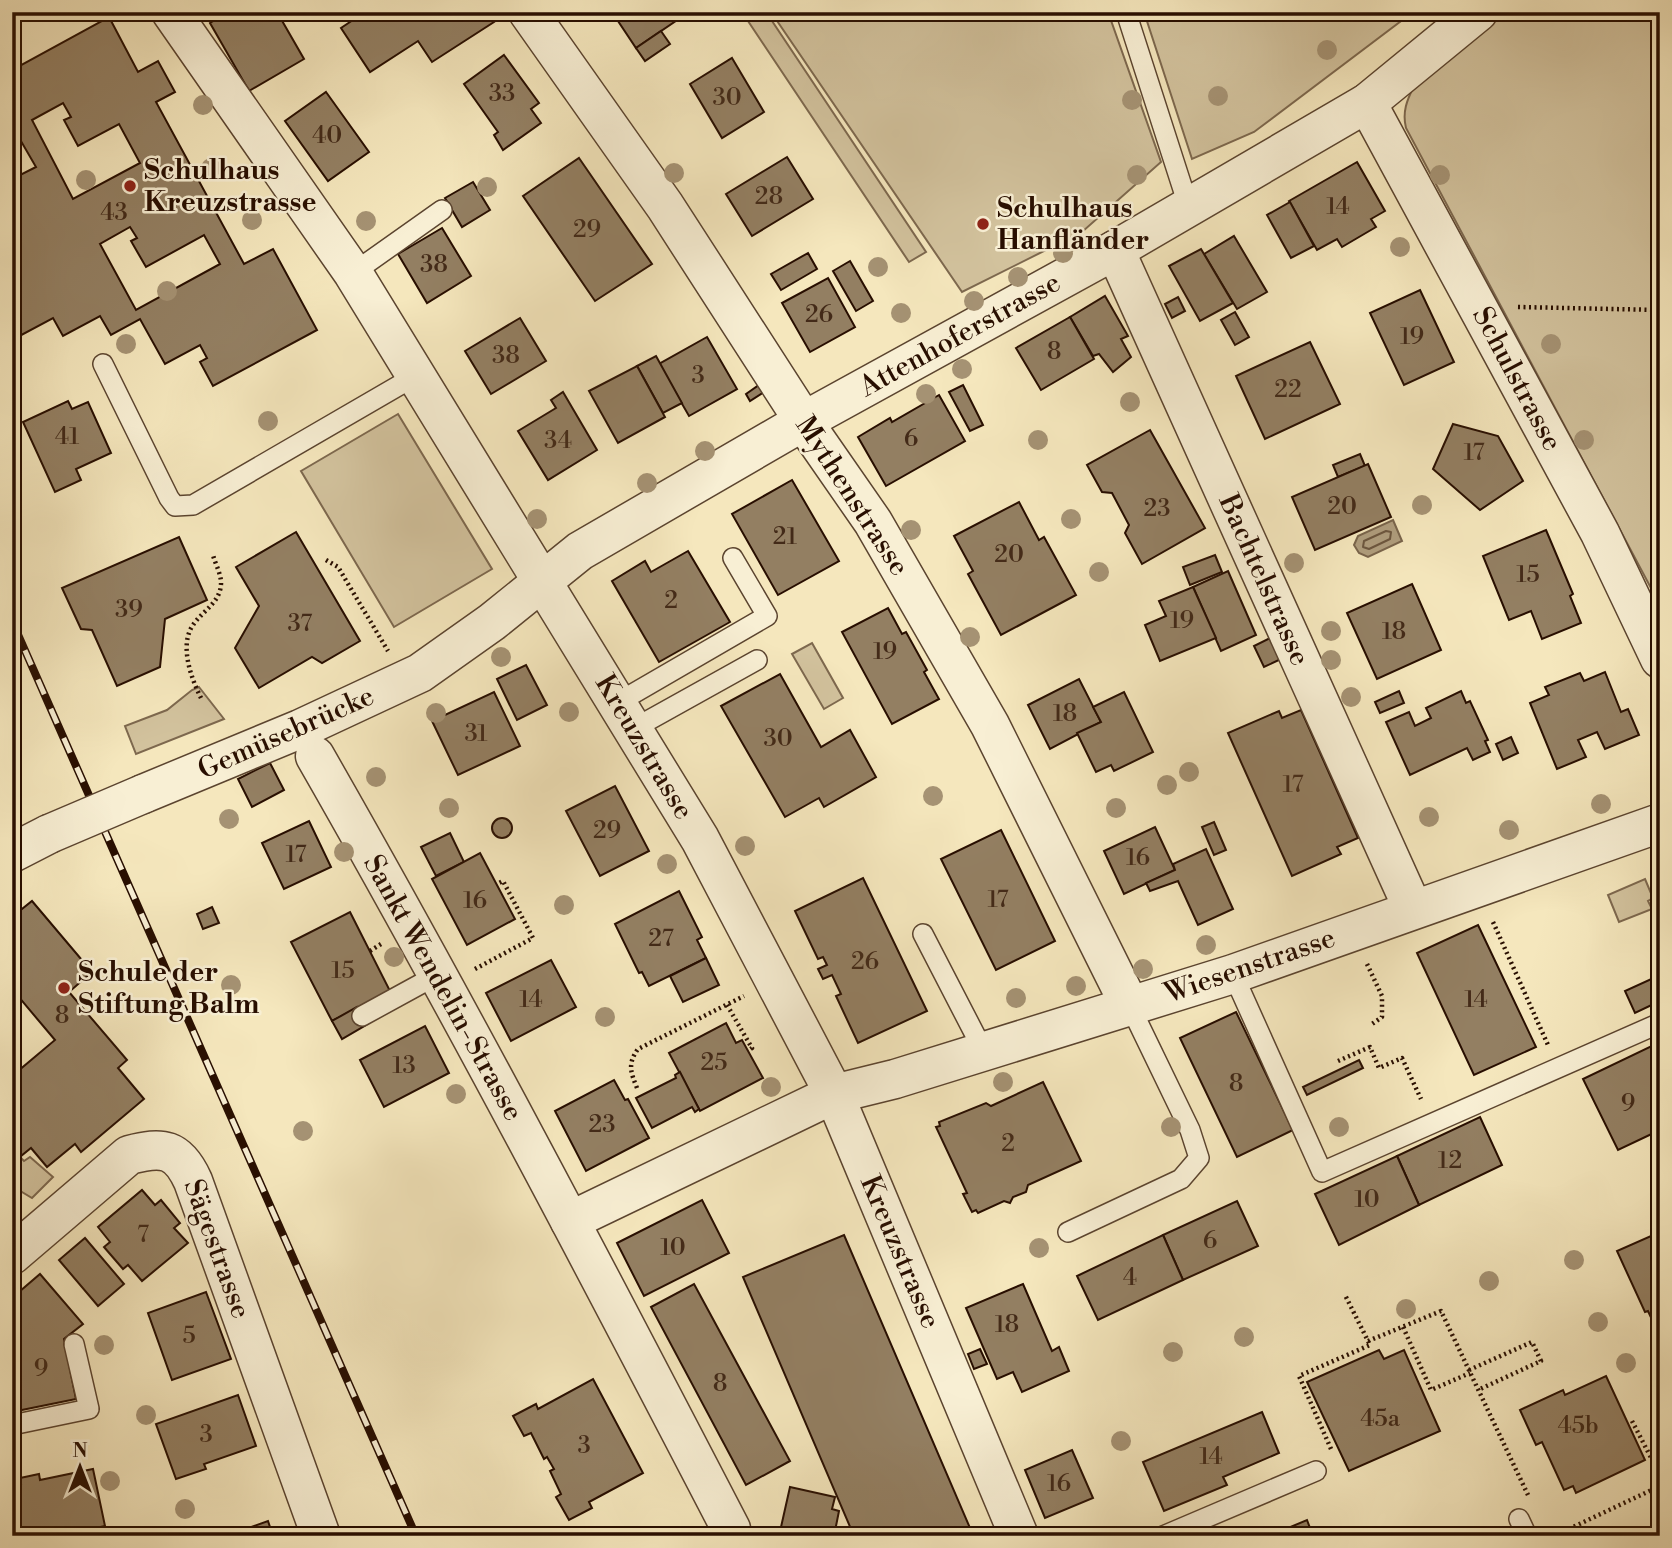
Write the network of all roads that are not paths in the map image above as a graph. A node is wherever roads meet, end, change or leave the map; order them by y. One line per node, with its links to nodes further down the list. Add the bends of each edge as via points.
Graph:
1 (171, 12): 9 (street, Kreuzstrasse)
2 (528, 12): 12 (street, Mythenstrasse, via 665,206)
3 (1126, 12): 6 (lane)
4 (1478, 12): 5 (street, Attenhoferstrasse)
5 (1367, 103): 6 (street, Attenhoferstrasse); 15 (street, Schulstrasse, via 1600,533)
6 (1189, 208): 8 (street, Attenhoferstrasse)
7 (442, 210): 9 (lane)
8 (1115, 250): 12 (street, Attenhoferstrasse); 21 (street, Bachtelstrasse)
9 (353, 273): 11 (street, Kreuzstrasse)
10 (103, 364): 11 (lane, via 175,506 193,505)
11 (417, 375): 14 (street, Kreuzstrasse)
12 (804, 421): 14 (street, Attenhoferstrasse, via 580,551); 25 (street, Mythenstrasse, via 873,522 990,725)
13 (733, 558): 17 (lane, via 767,616)
14 (542, 582): 17 (street, Kreuzstrasse); 20 (street, Gemüsebrücke, bridge, via 420,673)
15 (1660, 659)
16 (757, 660): 17 (lane)
17 (625, 716): 29 (street, Kreuzstrasse, via 700,839)
18 (314, 756): 24 (street, Sankt Wendelin-Strasse)
19 (1660, 823): 21 (street, Wiesenstrasse)
20 (12, 853)
21 (1413, 909): 23 (street, Wiesenstrasse)
22 (923, 934): 28 (lane)
23 (1233, 974): 25 (street, Wiesenstrasse); 27 (lane, via 1322,1172)
24 (440, 981): 26 (lane); 30 (street, Sankt Wendelin-Strasse)
25 (1130, 1006): 28 (street, Wiesenstrasse); 31 (lane, via 1199,1158 1181,1179)
26 (362, 1016)
27 (1660, 1023)
28 (985, 1052): 29 (street, Wiesenstrasse)
29 (834, 1094): 30 (street); 38 (street, Kreuzstrasse)
30 (570, 1221): 37 (street, Sankt Wendelin-Strasse)
31 (1068, 1232)
32 (12, 1255): 36 (street, Sägestrasse, via 129,1156 160,1150 180,1158 193,1181)
33 (74, 1344): 34 (lane, via 89,1409)
34 (12, 1425)
35 (1316, 1471): 39 (lane)
36 (321, 1536)
37 (731, 1536)
38 (1019, 1536)
39 (1163, 1536)

